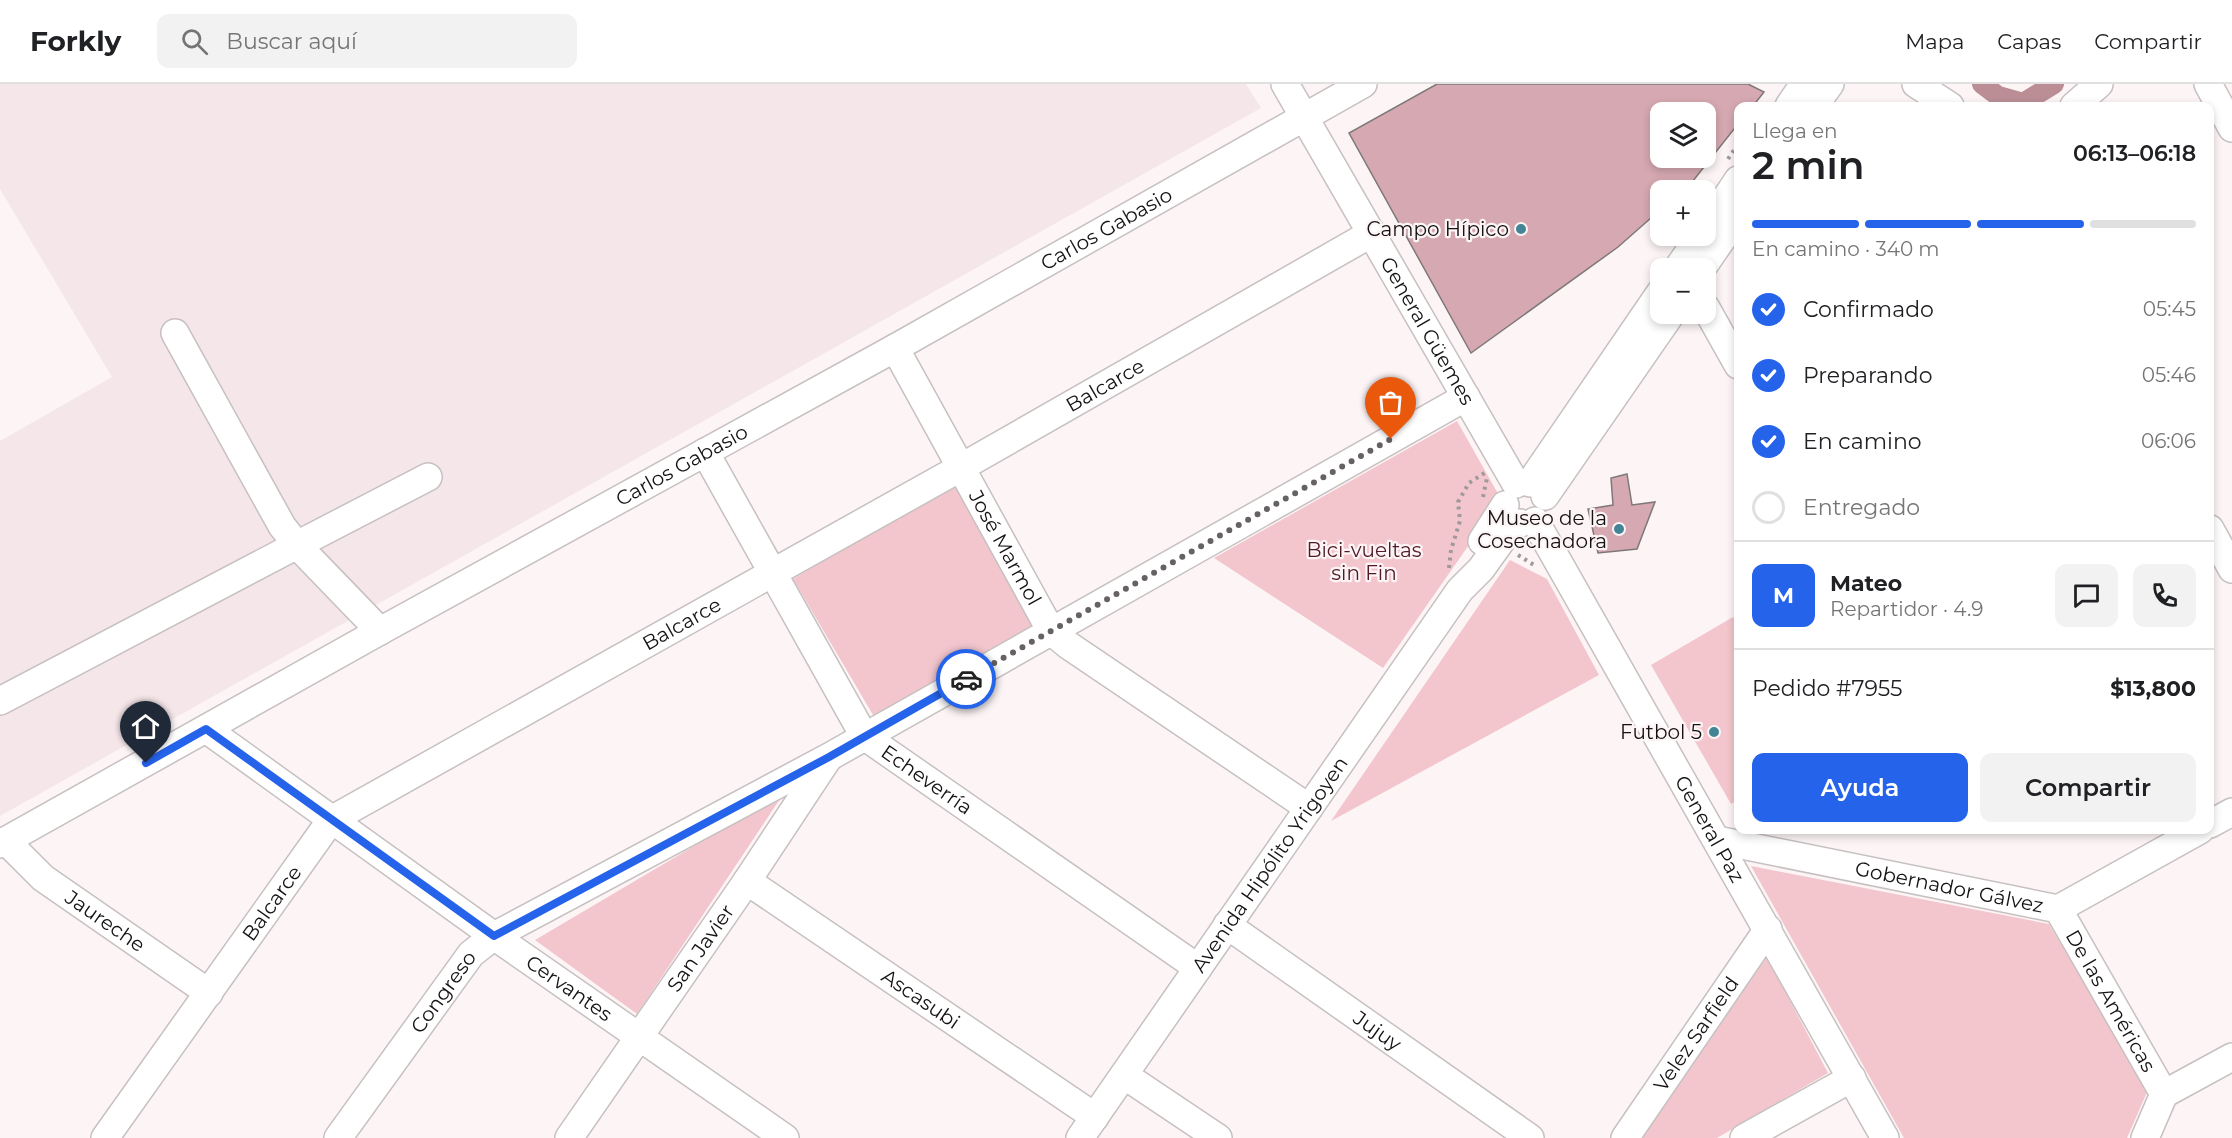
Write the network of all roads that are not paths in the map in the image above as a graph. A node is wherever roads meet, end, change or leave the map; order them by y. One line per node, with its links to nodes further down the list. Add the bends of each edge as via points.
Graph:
1 (1285, 84): 12 (street, General Güemes)
2 (1363, 84): 12 (street, Carlos Gabasio)
3 (1804, 84): 8 (street)
4 (1830, 84): 9 (street)
5 (1916, 84): 10 (street)
6 (2099, 84): 11 (street)
7 (2208, 84): 13 (street)
8 (1792, 102)
9 (1817, 102)
10 (1944, 102)
11 (2079, 102)
12 (1304, 117): 17 (street, General Güemes); 23 (street, Carlos Gabasio)
13 (2232, 128)
14 (1734, 186): 15 (street)
15 (1716, 213)
16 (1734, 222): 18 (street)
17 (1372, 233): 25 (street, General Güemes); 27 (street, Balcarce)
18 (1709, 258)
19 (1650, 308): 29 (street, Avenida Hipólito Yrigoyen)
20 (1663, 324): 29 (street, Avenida Hipólito Yrigoyen)
21 (1715, 324): 24 (street)
22 (175, 333): 31 (street, via 282,525)
23 (895, 348): 26 (street, Carlos Gabasio); 27 (street, José Marmol)
24 (1734, 358)
25 (1466, 397): 29 (street, General Güemes); 35 (street, Congreso)
26 (705, 452): 33 (street, Echeverría); 34 (street, Carlos Gabasio)
27 (960, 468): 33 (street, Balcarce); 35 (street, José Marmol)
28 (428, 477): 31 (street)
29 (1525, 502): 40 (street, Avenida Hipólito Yrigoyen, via 1494,525 1466,564 1460,590); 44 (street, General Paz)
30 (2214, 538): 32 (street)
31 (297, 545): 34 (street); 36 (street)
32 (2226, 567)
33 (772, 574): 38 (street, Echeverría); 42 (street, Balcarce)
34 (380, 631): 37 (street, Carlos Gabasio)
35 (1051, 631): 38 (street, Congreso); 40 (street, José Marmol)
36 (0, 701)
37 (206, 729): 42 (street, Cervantes); 46 (street, Carlos Gabasio)
38 (864, 736): 39 (street, Congreso); 52 (street, Echeverría)
39 (829, 757): 47 (street, San Javier); 51 (street, Congreso)
40 (1309, 808): 49 (street, Avenida Hipólito Yrigoyen)
41 (2232, 812): 43 (street)
42 (332, 820): 51 (street, Cervantes); 53 (street, Balcarce)
43 (2214, 822)
44 (1728, 834): 48 (street, Gobernador Gálvez); 50 (street, General Paz)
45 (2193, 834): 48 (street, Gobernador Gálvez)
46 (3, 842): 53 (street, Jaureche, via 43,878)
47 (747, 882): 54 (street, San Javier); 59 (street, Ascasubi)
48 (2058, 909): 58 (street, De las Américas)
49 (1227, 925): 52 (street, Avenida Hipólito Yrigoyen); 65 (street, Jujuy)
50 (1768, 929): 57 (street, General Paz); 66 (street, Velez Sarfield)
51 (494, 936): 54 (street, Cervantes); 61 (street, Congreso, via 471,954)
52 (1198, 968): 56 (street, Avenida Hipólito Yrigoyen)
53 (209, 993): 60 (street, Balcarce)
54 (639, 1037): 62 (street, San Javier); 63 (street, Cervantes)
55 (2232, 1057): 58 (street)
56 (1124, 1075): 59 (street, Avenida Hipólito Yrigoyen); 64 (street)
57 (1852, 1078): 67 (street); 68 (street, General Paz)
58 (2164, 1094): 69 (street)
59 (1088, 1128)
60 (105, 1138)
61 (338, 1138)
62 (569, 1138)
63 (785, 1138)
64 (1218, 1138)
65 (1530, 1138)
66 (1625, 1138)
67 (1744, 1138)
68 (1885, 1138)
69 (2145, 1138)

